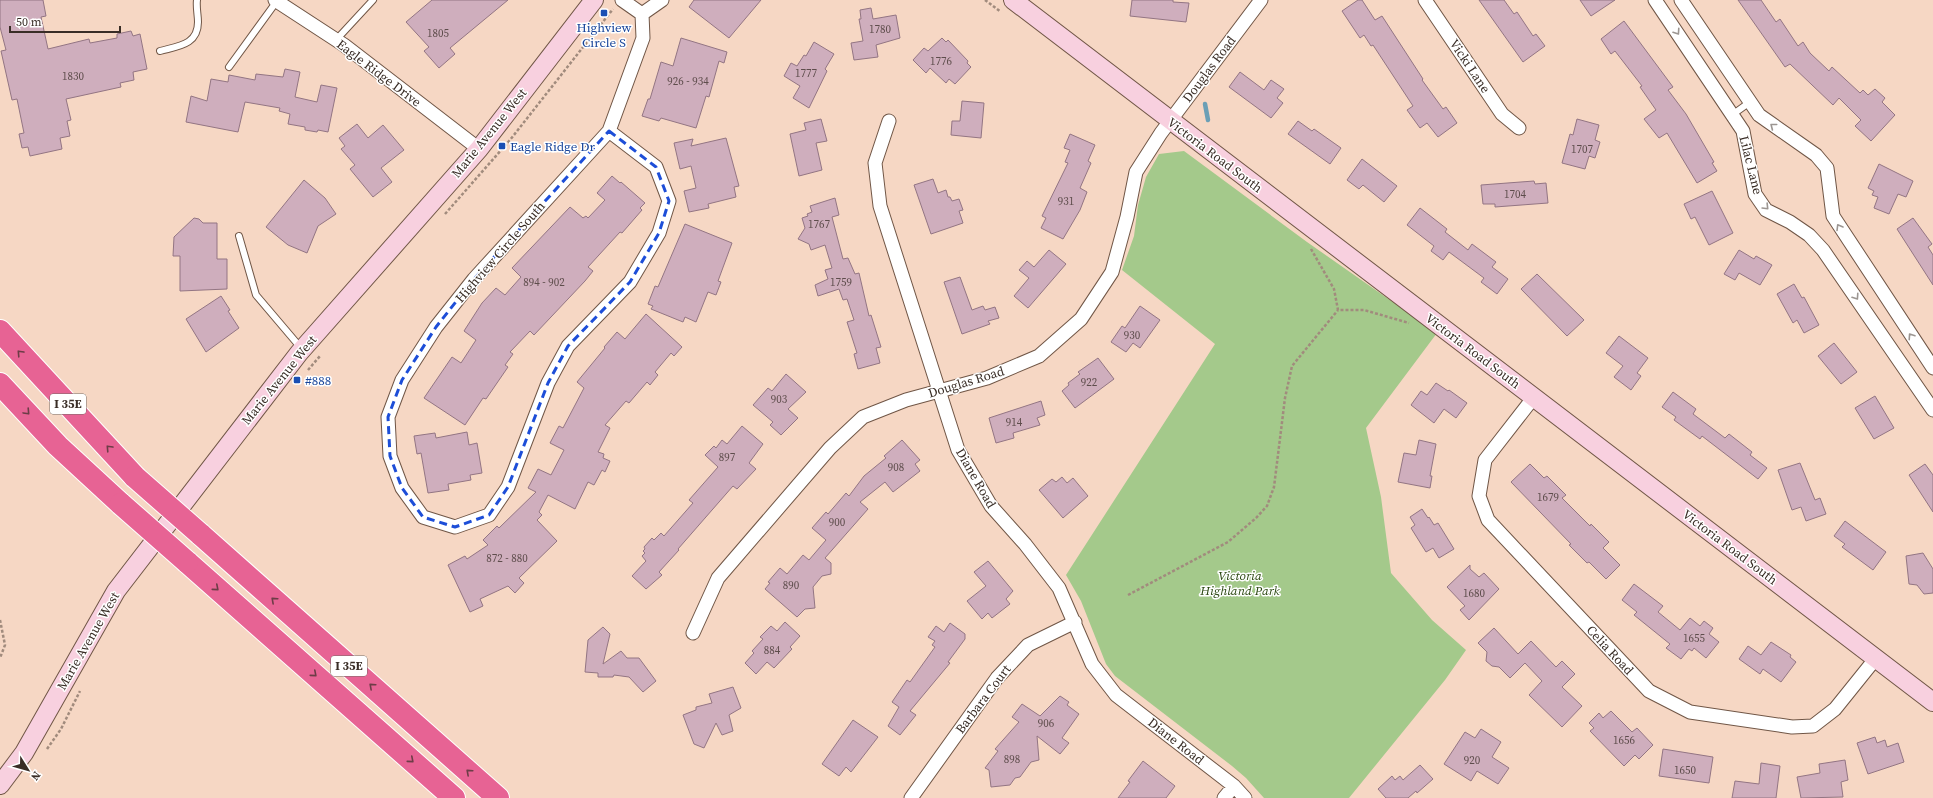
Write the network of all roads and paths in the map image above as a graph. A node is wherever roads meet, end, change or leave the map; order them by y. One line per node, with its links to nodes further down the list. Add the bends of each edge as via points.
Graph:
1 (195, 0): 14 (lane, via 198,24 196,36 187,44)
2 (372, 0): 13 (lane)
3 (594, 0): 22 (street, Marie Avenue West)
4 (662, 0): 12 (street)
5 (1013, 0): 18 (street, Victoria Road South)
6 (1261, 0): 18 (street, Douglas Road)
7 (1425, 0): 20 (street, Vicki Lane, via 1502,114)
8 (1655, 0): 17 (street, Lilac Lane, one-way to 17)
9 (1681, 0): 16 (street)
10 (276, 1): 13 (street, Eagle Ridge Drive); 15 (lane)
11 (619, 3): 12 (street); 23 (path, via 510,140)
12 (642, 14): 21 (street, Highview Circle South, via 643,38)
13 (336, 40): 22 (street, Eagle Ridge Drive)
14 (160, 50)
15 (229, 67)
16 (1750, 102): 17 (lane); 29 (street, one-way to 16, via 1832,216 1827,168 1816,156 1759,115)
17 (1732, 115): 34 (street, Lilac Lane, one-way to 34, via 1743,131 1755,194 1766,210 1809,235 1823,250)
18 (1170, 120): 32 (street, Douglas Road, via 1136,172 1112,272 1081,319 1039,356 987,378); 33 (street, Victoria Road South)
19 (889, 121): 32 (street, Diane Road, via 875,163 880,206)
20 (1519, 128)
21 (609, 131): 21 (street, Highview Circle South, via 656,167 669,201 659,233 630,282 568,346 548,382 508,486 489,516 455,527 423,517 402,488 390,456 388,416 402,380 436,327 474,279)
22 (479, 149): 27 (street, Marie Avenue West)
23 (442, 217)
24 (239, 236): 27 (lane, via 256,295)
25 (1338, 310): 35 (path, via 1292,366 1285,398 1274,487 1267,506 1228,542)
26 (0, 331): 47 (highway, I 35E, one-way to 26, bridge, via 135,477)
27 (302, 349): 44 (street, Marie Avenue West, via 116,591 24,753)
28 (324, 350): 30 (path)
29 (1933, 368)
30 (305, 374)
31 (0, 384): 46 (highway, I 35E, one-way to 46, bridge, via 58,446 121,504)
32 (939, 391): 37 (street, Diane Road, via 958,450 991,506 1059,588); 38 (street, Douglas Road, via 906,400 863,417 830,448 718,578)
33 (1534, 397): 40 (street, Victoria Road South); 40 (street, Celia Road, via 1485,460 1479,496 1488,520 1649,691 1690,712 1792,727 1813,726 1835,709)
34 (1933, 410)
35 (1128, 595)
36 (0, 620): 39 (path, via 5,645)
37 (1074, 622): 45 (street, Diane Road, via 1092,664 1116,695); 48 (street, Barbara Court, via 1028,645 997,678)
38 (693, 633)
39 (0, 658)
40 (1876, 658): 42 (street, Victoria Road South)
41 (81, 687): 43 (path, via 61,729)
42 (1933, 702)
43 (42, 754)
44 (0, 785)
45 (1234, 786): 49 (street); 50 (street, Diane Road)
46 (454, 798)
47 (498, 798)
48 (911, 798)
49 (1224, 798)
50 (1245, 798)

